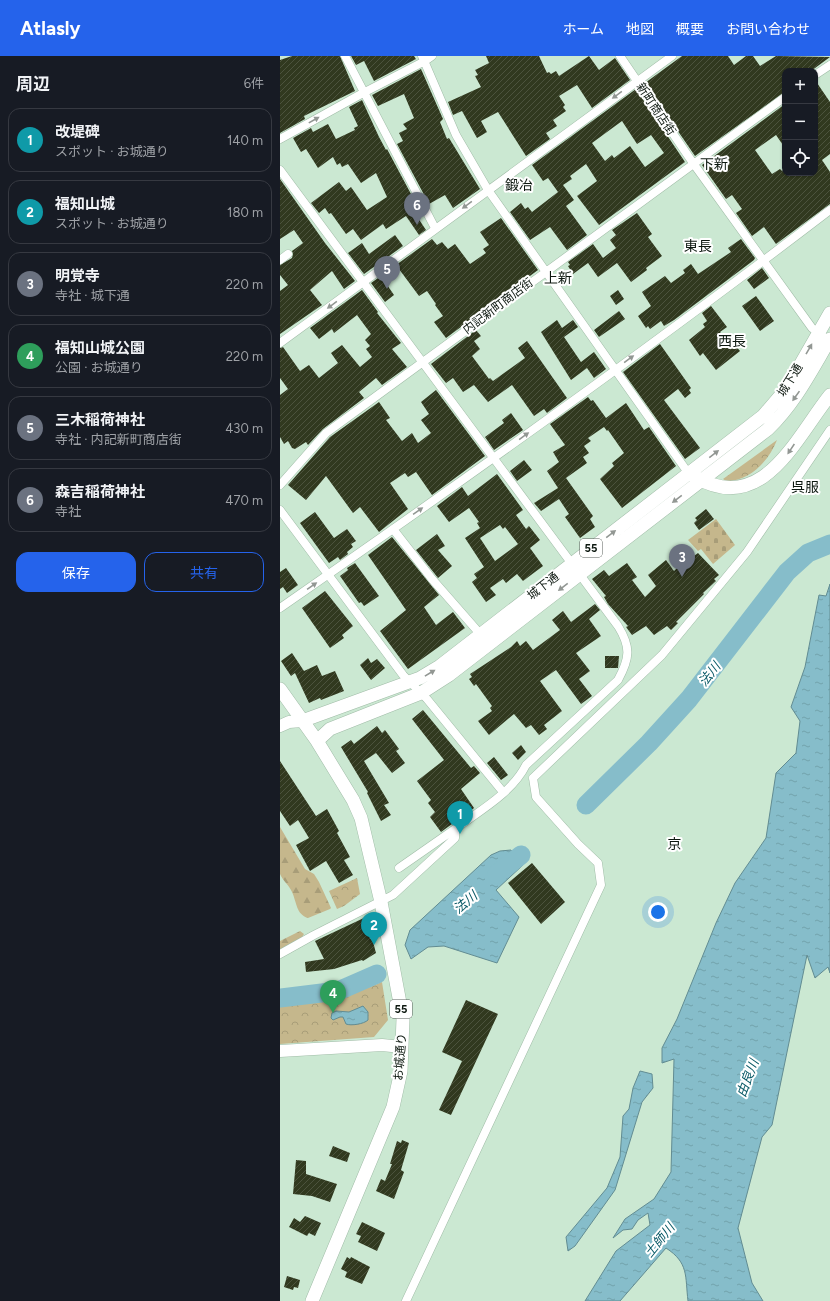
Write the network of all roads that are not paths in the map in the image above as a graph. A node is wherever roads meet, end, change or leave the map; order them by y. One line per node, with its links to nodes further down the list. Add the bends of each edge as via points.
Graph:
1 (345, 56): 9 (street)
2 (432, 56): 5 (street)
3 (620, 56): 8 (street, 新町商店街)
4 (672, 56): 8 (street)
5 (423, 59): 9 (street); 14 (street, via 456,136)
6 (830, 65): 7 (street)
7 (818, 73)
8 (637, 81): 12 (street, 新町商店街); 14 (street, one-way to 14)
9 (363, 93): 11 (street, one-way to 9); 16 (street)
10 (782, 99): 12 (street, 内記新町商店街)
11 (280, 139)
12 (693, 163): 19 (street, 新町商店街); 20 (street, 内記新町商店街)
13 (280, 170): 21 (street)
14 (488, 190): 16 (street, one-way to 16); 20 (street)
15 (830, 210): 19 (street)
16 (435, 228): 21 (street)
17 (288, 254): 18 (street)
18 (280, 260)
19 (763, 261): 23 (street, 新町商店街, via 812,328); 26 (street, one-way to 19)
20 (546, 271): 25 (street, 内記新町商店街); 26 (street)
21 (364, 282): 24 (street, one-way to 24); 25 (street)
22 (830, 313): 23 (main road, 城下通 / 55)
23 (826, 337): 30 (main road, 城下通 / 55, one-way to 23, via 763,416); 31 (main road, 城下通 / 55, one-way to 31, via 803,387 784,414 768,430)
24 (280, 342)
25 (424, 362): 29 (street); 32 (street, 内記新町商店街, via 326,433)
26 (614, 370): 29 (street, one-way to 26); 30 (street)
27 (830, 395): 31 (main road, one-way to 31, via 783,461 770,472 740,488 709,486)
28 (830, 430): 46 (street, via 748,552 662,655)
29 (493, 458): 34 (street, one-way to 29); 35 (street)
30 (689, 474): 31 (main road); 35 (main road, 城下通 / 55, one-way to 30)
31 (701, 481): 35 (main road, 城下通 / 55, one-way to 35)
32 (280, 485)
33 (280, 510): 36 (street)
34 (393, 528): 36 (street); 38 (street, via 432,579)
35 (576, 569): 38 (main road, 城下通 / 55); 41 (main road, 城下通 / 55, one-way to 41, via 449,675); 45 (street, via 626,638 627,663 618,680 526,765)
36 (328, 575): 37 (street, one-way to 36); 39 (street)
37 (280, 608)
38 (481, 635): 39 (main road, 城下通 / 55, one-way to 38, via 440,666)
39 (410, 682): 41 (street); 42 (main road, 城下通 / 55)
40 (280, 689): 42 (main road, お城通り)
41 (421, 693): 42 (main road, 城下通 / 55, via 392,697 324,721); 44 (main road, 城下通 / 55, via 330,729); 47 (street)
42 (302, 721): 43 (street); 44 (main road, お城通り / 55)
43 (280, 726)
44 (316, 742): 50 (main road, お城通り / 55, via 353,800 361,818)
45 (520, 777): 46 (street); 47 (street)
46 (533, 778): 55 (street, via 536,797 598,863 601,886)
47 (503, 792): 48 (street)
48 (455, 829): 49 (street); 50 (street, via 455,838 393,895)
49 (399, 868)
50 (381, 902): 51 (street); 52 (main road, お城通り / 55, via 403,1020)
51 (280, 954)
52 (402, 1047): 53 (street, via 382,1045); 54 (main road, お城通り / 55, via 401,1071 393,1107)
53 (280, 1051)
54 (312, 1301)
55 (406, 1301)

